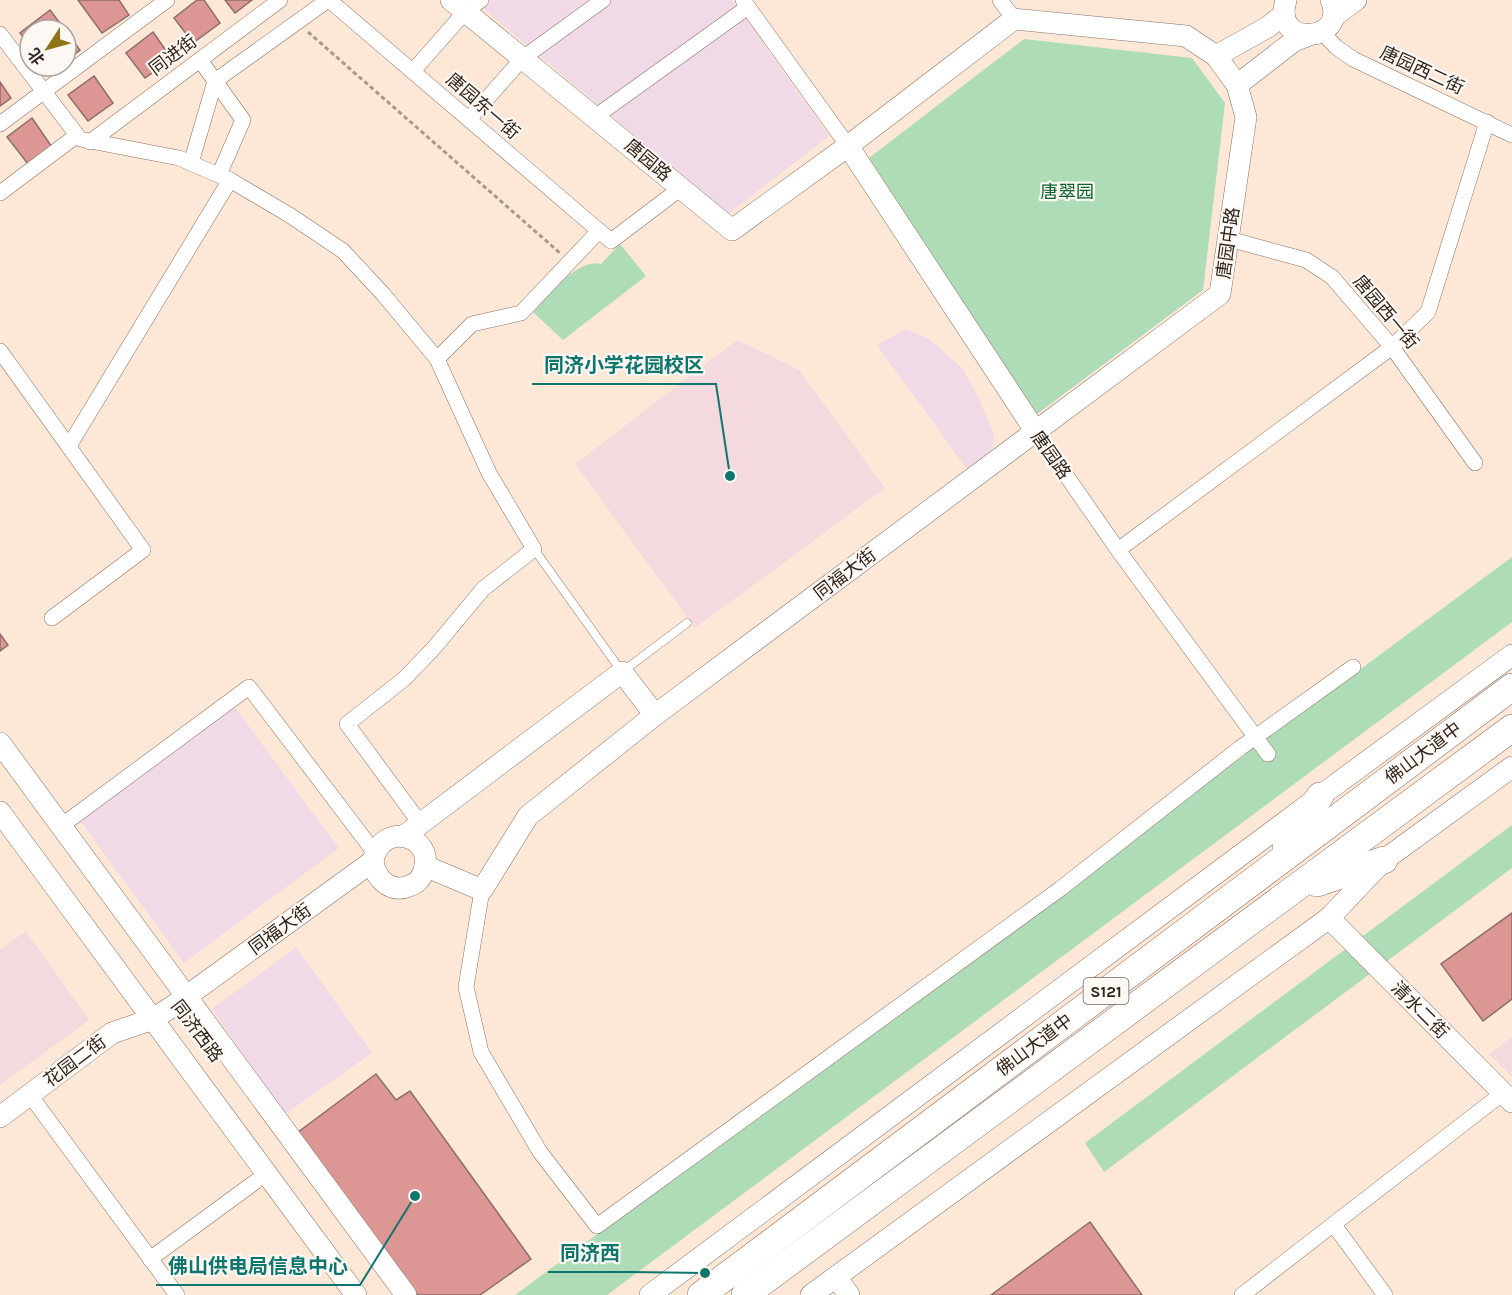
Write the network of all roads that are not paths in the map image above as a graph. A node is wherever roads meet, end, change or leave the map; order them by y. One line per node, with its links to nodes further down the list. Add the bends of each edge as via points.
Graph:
1 (167, 0): 19 (street)
2 (280, 0): 15 (street, 同进街)
3 (329, 0): 16 (street, 唐园东一街); 17 (street)
4 (603, 0): 14 (street)
5 (1000, 0): 10 (street)
6 (1356, 0): 11 (main road)
7 (466, 4): 14 (main road, 唐园路); 16 (street)
8 (746, 4): 20 (street); 26 (street, 唐园路)
9 (1285, 7): 11 (main road, via 1287,24 1292,30); 13 (main road, via 1268,27)
10 (1014, 19): 13 (main road, via 1186,36); 26 (main road)
11 (1323, 21): 18 (main road); 22 (street, 唐园西二街, via 1336,47 1353,59)
12 (0, 34): 19 (street)
13 (1216, 56): 18 (main road)
14 (523, 58): 20 (main road, 唐园路); 21 (street)
15 (200, 60): 17 (street); 25 (street, 同进街)
16 (413, 71): 21 (street, 唐园东一街)
17 (215, 81): 27 (street); 28 (street, via 243,120)
18 (1237, 85): 32 (main road, 唐园中路, via 1246,117)
19 (44, 92): 23 (street); 25 (street)
20 (595, 117): 29 (main road, 唐园路)
21 (469, 119): 31 (street, 唐园东一街)
22 (1487, 122): 24 (street, 唐园西二街); 33 (street, via 1428,312)
23 (0, 124)
24 (1512, 135)
25 (83, 139): 27 (street); 30 (street, 同进街)
26 (848, 146): 29 (main road, 唐园路, via 732,230); 36 (main road, 唐园路)
27 (191, 163): 28 (street)
28 (224, 178): 35 (street, via 343,251); 37 (street)
29 (681, 188): 31 (street)
30 (0, 193)
31 (605, 236): 35 (street, via 570,262 521,313 472,324)
32 (1228, 239): 33 (street, 唐园西一街, via 1314,265 1332,277); 36 (main road, 唐园中路, via 1220,294)
33 (1392, 347): 38 (street, 唐园西一街); 40 (street)
34 (0, 351): 37 (street)
35 (437, 359): 39 (street, via 489,473)
36 (1036, 432): 40 (street, 唐园路); 47 (main road, 同福大街)
37 (69, 446): 41 (street, via 143,550)
38 (1475, 463)
39 (534, 549): 45 (lane); 56 (street, via 483,589 404,680 347,724)
40 (1118, 550): 49 (street, 唐园路)
41 (52, 618)
42 (687, 624): 45 (lane)
43 (1512, 655): 54 (main road)
44 (1353, 667): 49 (street)
45 (622, 672): 47 (main road); 56 (main road, 同福大街)
46 (1512, 687): 63 (highway, 佛山大道中 / S121)
47 (655, 715): 64 (main road, 同福大街, via 528,816)
48 (1512, 728): 65 (highway, 佛山大道中 / S121)
49 (1255, 737): 51 (street, 唐园路); 64 (street, via 1060,888 597,1226 540,1152 481,1052 466,987)
50 (0, 743): 57 (main road)
51 (1268, 754)
52 (1512, 767): 61 (main road)
53 (0, 768): 67 (main road, 同济西路)
54 (1320, 796): 63 (highway); 84 (main road)
55 (0, 812): 68 (main road, 同济西路)
56 (420, 823): 58 (main road, 同福大街)
57 (61, 826): 60 (street, via 249,687); 67 (main road)
58 (404, 836): 60 (main road, 同福大街, via 385,840); 62 (main road, via 423,850)
59 (0, 837): 68 (main road)
60 (374, 857): 62 (main road, via 378,878 393,887 417,882); 67 (main road, 同福大街)
61 (1384, 860): 65 (highway); 66 (main road)
62 (425, 866): 64 (main road)
63 (1273, 866): 85 (highway, 佛山大道中 / S121)
64 (482, 890)
65 (1294, 891): 86 (highway, 佛山大道中 / S121)
66 (1329, 918): 70 (main road, 清水二街); 78 (main road)
67 (182, 1001): 68 (main road, 花园二街); 72 (main road); 74 (main road, 同济西路)
68 (146, 1022): 69 (main road, 花园二街, via 112,1033); 73 (main road); 81 (main road, 同济西路)
69 (30, 1095): 71 (main road, 花园二街); 77 (street)
70 (1508, 1098): 76 (street)
71 (0, 1117)
72 (320, 1178): 74 (main road); 75 (main road)
73 (255, 1182): 77 (street); 80 (main road)
74 (326, 1206): 75 (main road); 82 (main road, 同济西路)
75 (350, 1219): 83 (main road)
76 (1334, 1225): 89 (street); 90 (street)
77 (150, 1259): 79 (street)
78 (836, 1277): 87 (main road); 88 (main road)
79 (177, 1295)
80 (338, 1295)
81 (356, 1295)
82 (393, 1295)
83 (406, 1295)
84 (650, 1295)
85 (701, 1295)
86 (745, 1295)
87 (811, 1295)
88 (849, 1295)
89 (1242, 1295)
90 (1385, 1295)

